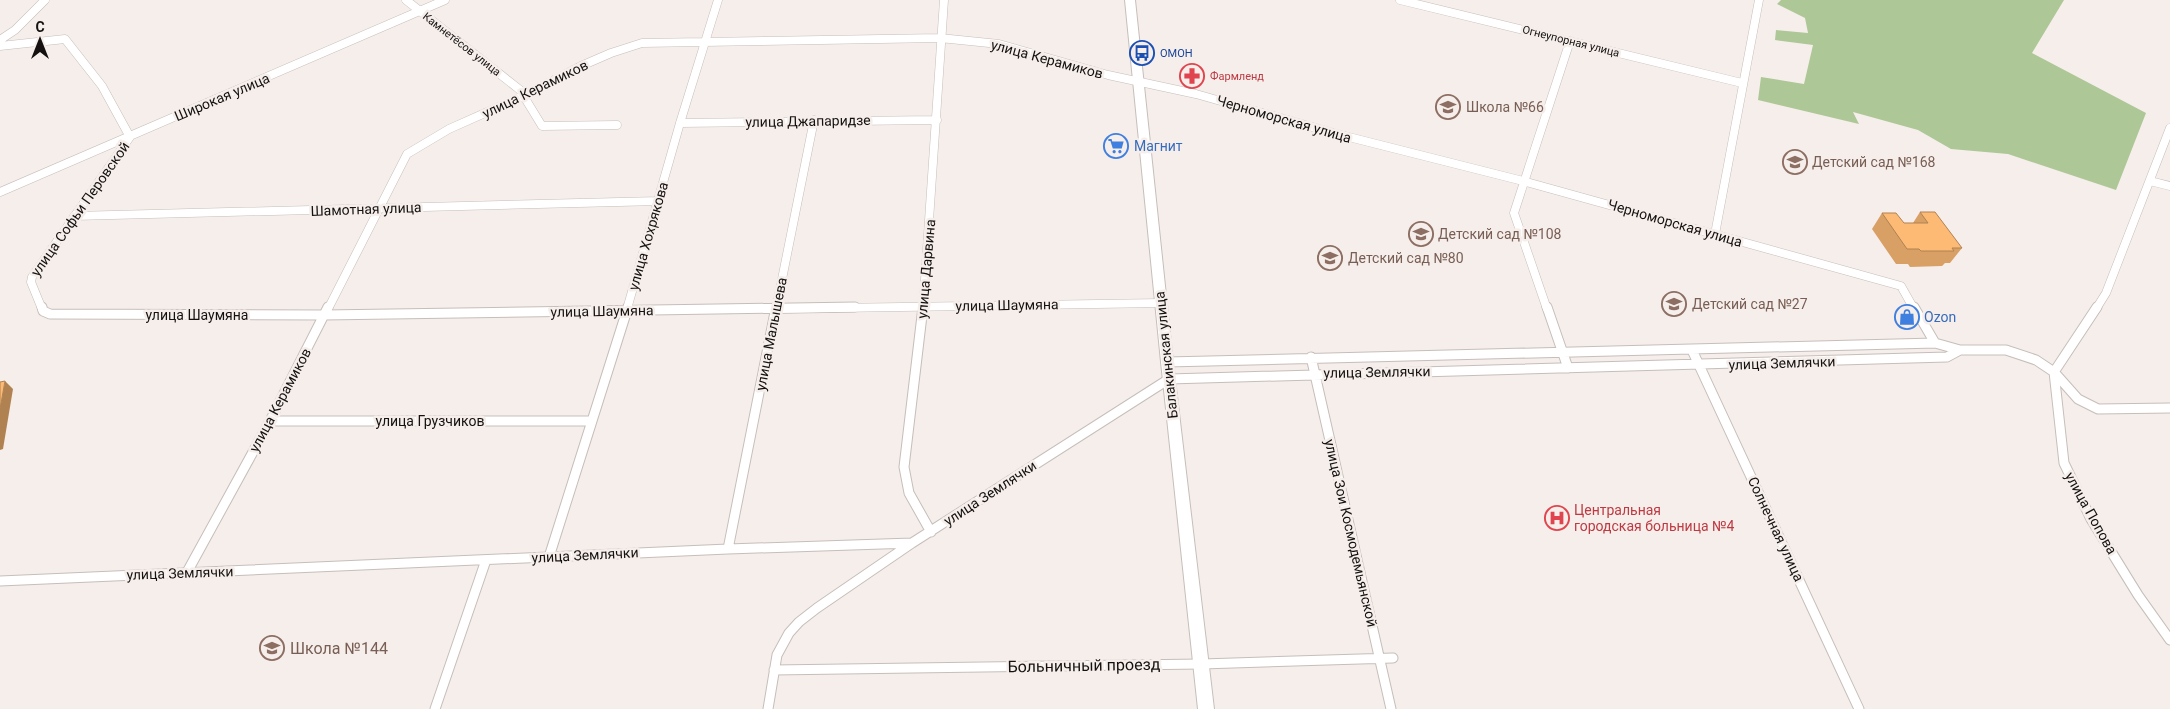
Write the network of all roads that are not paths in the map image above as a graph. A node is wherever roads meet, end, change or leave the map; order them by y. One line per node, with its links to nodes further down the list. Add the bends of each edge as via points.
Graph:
1 (45, 0): 11 (street)
2 (406, 0): 9 (street, Камнетёсов улица)
3 (445, 0): 9 (street, Широкая улица)
4 (718, 0): 12 (street, улица Хохрякова)
5 (944, 0): 10 (street, улица Дарвина)
6 (1130, 0): 15 (main road, Балакинская улица)
7 (1400, 0): 13 (street, Огнеупорная улица)
8 (1759, 0): 16 (street)
9 (420, 11): 17 (street, Камнетёсов улица); 23 (street, Широкая улица)
10 (940, 38): 12 (street, улица Керамиков); 15 (street, улица Керамиков, via 999,44); 19 (street, улица Дарвина)
11 (0, 40)
12 (705, 41): 17 (street, улица Керамиков, via 642,43 619,48); 20 (street, улица Хохрякова)
13 (1570, 41): 16 (street, Огнеупорная улица); 24 (street)
14 (0, 46): 23 (street, улица Софьи Перовской, via 65,39 102,86)
15 (1137, 81): 24 (street, Черноморская улица); 32 (main road, Балакинская улица)
16 (1742, 83): 31 (street)
17 (524, 96): 21 (street, Камнетёсов улица, via 542,126); 29 (street, улица Керамиков, via 423,142 406,154)
18 (814, 120): 19 (street, улица Джапаридзе); 20 (street, улица Джапаридзе); 34 (street, улица Малышева)
19 (937, 120): 33 (street, улица Дарвина)
20 (680, 123): 28 (street, улица Хохрякова)
21 (617, 125)
22 (2170, 128): 25 (street)
23 (130, 137): 27 (street, Широкая улица); 30 (street, улица Софьи Перовской)
24 (1523, 181): 31 (street, Черноморская улица); 41 (street, via 1514,213)
25 (2150, 181): 26 (street); 46 (street, via 2106,293)
26 (2170, 186)
27 (0, 192)
28 (659, 201): 29 (street, Шамотная улица); 35 (street, улица Хохрякова)
29 (380, 208): 30 (street, Шамотная улица); 37 (street, улица Керамиков)
30 (74, 216): 36 (street, улица Софьи Перовской, via 30,280)
31 (1715, 234): 38 (street, Черноморская улица, via 1900,286)
32 (1161, 303): 33 (street, улица Шаумяна); 43 (main road, Балакинская улица)
33 (924, 306): 34 (street, улица Шаумяна); 52 (street, улица Дарвина, via 904,467 909,495)
34 (776, 307): 35 (street, улица Шаумяна); 54 (street, улица Малышева)
35 (627, 310): 37 (street, улица Шаумяна); 50 (street, улица Хохрякова)
36 (43, 311): 37 (street, улица Шаумяна, via 55,315)
37 (324, 316): 51 (street, улица Керамиков)
38 (1935, 343): 39 (street, улица Землячки); 40 (street)
39 (1692, 350): 41 (street, улица Землячки); 44 (street, Солнечная улица)
40 (1960, 350): 44 (street, улица Землячки, via 1947,358); 46 (street, via 2006,350 2036,360)
41 (1563, 353): 42 (street, улица Землячки); 45 (street)
42 (1311, 356): 43 (street, улица Землячки); 47 (street, улица Зои Космодемьянской)
43 (1166, 362): 48 (main road, Балакинская улица)
44 (1700, 366): 45 (street, улица Землячки); 68 (street, Солнечная улица)
45 (1568, 368): 47 (street, улица Землячки)
46 (2054, 372): 49 (street, via 2078,399 2098,409); 59 (street, улица Попова, via 2064,463 2091,519)
47 (1315, 374): 48 (street, улица Землячки); 60 (street, улица Зои Космодемьянской)
48 (1169, 379): 52 (street, улица Землячки); 62 (main road, Балакинская улица)
49 (2170, 408)
50 (591, 421): 51 (street, улица Грузчиков); 55 (street, улица Хохрякова)
51 (270, 422): 57 (street, улица Керамиков)
52 (931, 532): 53 (street, улица Землячки)
53 (912, 543): 54 (street, улица Землячки); 63 (street, via 799,622 782,643)
54 (728, 549): 55 (street, улица Землячки)
55 (549, 557): 56 (street, улица Землячки)
56 (486, 560): 57 (street, улица Землячки); 64 (street)
57 (186, 574): 58 (street, улица Землячки)
58 (0, 581)
59 (2170, 640)
60 (1380, 658): 61 (street, Больничный проезд); 62 (street, Больничный проезд); 67 (street, улица Зои Космодемьянской)
61 (1393, 658)
62 (1202, 664): 63 (street, Больничный проезд); 66 (main road, Балакинская улица)
63 (774, 670): 65 (street)
64 (435, 709)
65 (768, 709)
66 (1206, 709)
67 (1391, 709)
68 (1859, 709)

